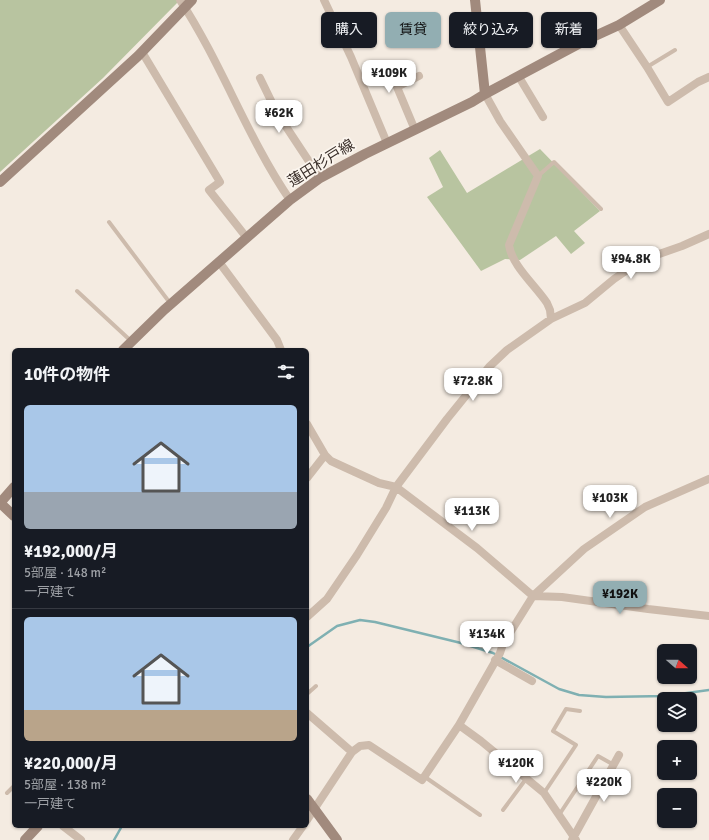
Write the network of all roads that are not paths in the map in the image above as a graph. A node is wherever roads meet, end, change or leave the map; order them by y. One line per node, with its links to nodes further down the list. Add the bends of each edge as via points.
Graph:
1 (192, 0): 5 (main road)
2 (324, 0): 17 (street)
3 (475, 0): 14 (main road)
4 (660, 0): 6 (main road, 蓮田杉戸線)
5 (182, 4): 8 (main road); 21 (street, via 215,61 276,179)
6 (618, 25): 9 (street); 11 (main road, 蓮田杉戸線)
7 (675, 50): 9 (lane)
8 (142, 52): 20 (main road); 25 (street, via 220,182 209,190)
9 (647, 67): 12 (street, via 668,102)
10 (419, 76): 16 (street, via 397,87)
11 (519, 76): 14 (main road, 蓮田杉戸線); 15 (street)
12 (709, 77)
13 (260, 78): 19 (street, via 277,113)
14 (485, 94): 16 (main road, 蓮田杉戸線); 18 (street, via 500,121)
15 (543, 117)
16 (415, 130): 17 (main road, 蓮田杉戸線)
17 (387, 143): 19 (main road, 蓮田杉戸線)
18 (538, 176): 22 (lane, via 554,162); 29 (street, via 509,245 510,253 547,303)
19 (320, 178): 21 (main road, 蓮田杉戸線)
20 (0, 182)
21 (290, 200): 25 (main road, 蓮田杉戸線)
22 (601, 209)
23 (109, 222): 28 (lane)
24 (709, 234): 29 (street, via 642,260 614,279 585,304)
25 (247, 238): 26 (main road, 蓮田杉戸線)
26 (219, 262): 28 (main road, 蓮田杉戸線); 32 (street, via 277,340)
27 (77, 291): 30 (lane)
28 (170, 304): 30 (main road, 蓮田杉戸線)
29 (551, 318): 37 (street, via 506,350 489,367 446,419)
30 (132, 341): 31 (main road, 蓮田杉戸線)
31 (126, 348)
32 (280, 348)
33 (309, 427): 34 (street)
34 (326, 455): 35 (street); 37 (street, via 331,461 379,483)
35 (309, 476)
36 (709, 479): 41 (street, via 644,507 584,548)
37 (396, 487): 41 (street, via 477,548); 42 (street, via 386,508 328,599)
38 (12, 489): 39 (main road)
39 (0, 503): 40 (main road)
40 (12, 514)
41 (533, 596): 43 (street, via 562,597); 44 (street)
42 (309, 615)
43 (709, 616)
44 (495, 660): 45 (street); 50 (street)
45 (532, 681)
46 (316, 686): 47 (lane)
47 (309, 692)
48 (580, 711): 58 (lane, via 566,709 553,730 576,745)
49 (309, 716): 51 (street)
50 (458, 725): 54 (street); 55 (street)
51 (352, 752): 54 (street, via 360,746 369,745 422,780); 60 (street)
52 (619, 755): 53 (street)
53 (614, 765): 63 (lane, via 598,756); 68 (street)
54 (425, 777): 62 (lane)
55 (526, 779): 58 (street); 61 (lane)
56 (12, 788): 57 (lane)
57 (7, 793)
58 (544, 794): 63 (street)
59 (309, 802): 60 (main road)
60 (315, 809): 64 (street); 72 (main road)
61 (503, 810)
62 (480, 815)
63 (559, 815): 68 (street)
64 (309, 817)
65 (36, 828): 69 (main road)
66 (66, 828): 70 (street)
67 (302, 828): 71 (street)
68 (574, 839)
69 (25, 840)
70 (81, 840)
71 (293, 840)
72 (337, 840)

